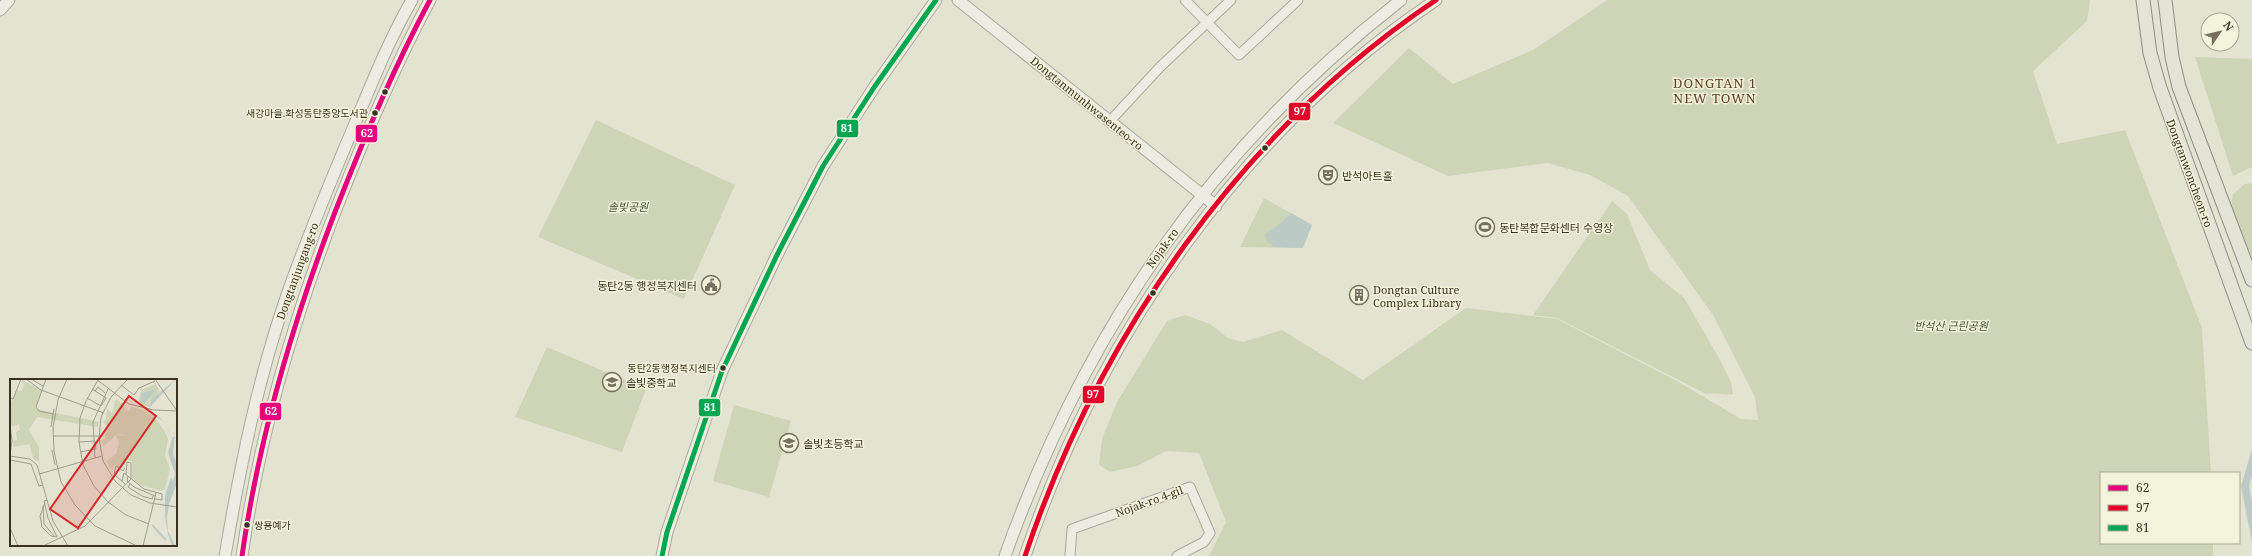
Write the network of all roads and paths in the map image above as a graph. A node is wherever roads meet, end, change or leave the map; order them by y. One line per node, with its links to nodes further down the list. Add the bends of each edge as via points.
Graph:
1 (9, 0): 13 (street)
2 (412, 0): 25 (street, Dongtanjungang-ro, via 392,36 369,88 288,292 262,375 244,447)
3 (430, 0): 26 (street, Dongtanjungang-ro, via 375,111 311,275 269,415)
4 (936, 0): 27 (street, via 874,86 823,166 777,255 718,383 667,532)
5 (958, 0): 16 (street, Dongtanmunhwasenteo-ro)
6 (1186, 0): 14 (street)
7 (1231, 0): 14 (street)
8 (1298, 0): 14 (street, via 1238,55)
9 (1436, 0): 15 (street, Nojak-ro)
10 (2143, 0): 24 (main road, Dongtanwoncheon-ro, via 2150,53 2162,96)
11 (2165, 0): 23 (main road, Dongtanwoncheon-ro, via 2172,57 2179,87)
12 (1398, 3): 15 (street, via 1404,10); 17 (street, Nojak-ro, via 1313,74)
13 (0, 10)
14 (1207, 21): 16 (street)
15 (1404, 21): 18 (street, Nojak-ro, via 1329,84)
16 (1110, 121): 19 (street, Dongtanmunhwasenteo-ro)
17 (1242, 148): 18 (street, via 1246,158); 19 (street, Nojak-ro)
18 (1255, 160): 20 (street, Nojak-ro)
19 (1202, 195): 20 (street, Dongtanmunhwasenteo-ro); 21 (street, Nojak-ro)
20 (1216, 206): 22 (street, Nojak-ro)
21 (1165, 243): 22 (street, via 1176,244); 28 (street, Nojak-ro, via 1108,331 1072,396 1041,463)
22 (1179, 254): 29 (street, Nojak-ro, via 1094,393 1061,462)
23 (2252, 280)
24 (2252, 343)
25 (225, 556)
26 (242, 556)
27 (662, 556)
28 (1006, 556)
29 (1025, 556)
30 (1070, 556): 31 (street, Nojak-ro 4-gil, via 1072,529 1190,487 1210,534 1204,542)
31 (1177, 556)

